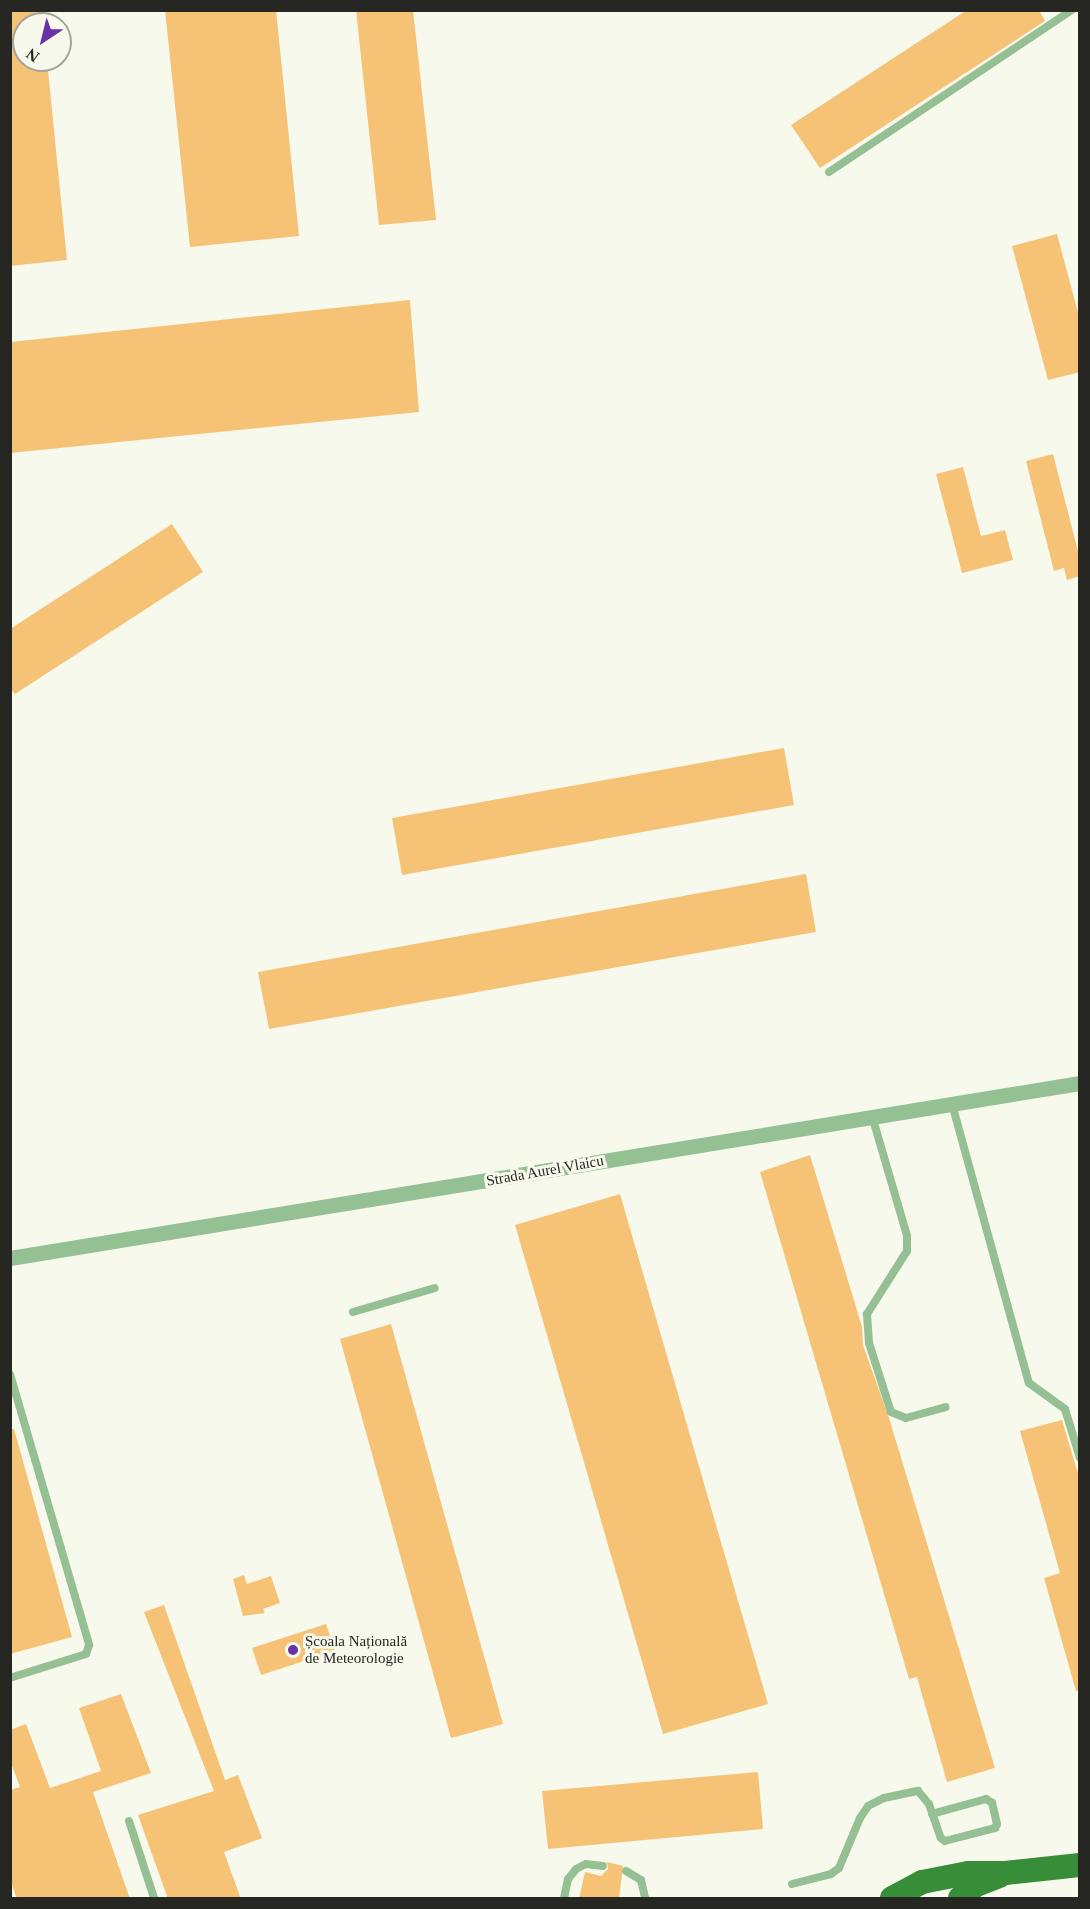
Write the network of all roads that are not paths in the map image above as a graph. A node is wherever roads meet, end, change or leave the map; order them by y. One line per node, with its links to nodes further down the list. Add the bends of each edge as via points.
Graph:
1 (1072, 10): 2 (lane)
2 (829, 172)
3 (1080, 1083): 4 (street, Strada Aurel Vlaicu)
4 (952, 1104): 5 (street, Strada Aurel Vlaicu); 11 (lane, via 1029,1383 1065,1409)
5 (872, 1116): 6 (street, Strada Aurel Vlaicu); 10 (lane, via 907,1236 907,1251 867,1314 869,1343 891,1412 906,1418)
6 (10, 1258)
7 (435, 1288): 8 (lane)
8 (353, 1312)
9 (10, 1374): 12 (lane, via 89,1645 86,1654)
10 (946, 1407)
11 (1080, 1458)
12 (10, 1678)
13 (932, 1814): 13 (lane, via 945,1841 995,1828 997,1824 992,1803 986,1799); 19 (lane, via 918,1791 884,1798 868,1806 839,1868 831,1874)
14 (129, 1821): 21 (lane)
15 (1080, 1865): 18 (main road)
16 (603, 1866): 22 (lane, via 586,1864 576,1869 568,1879)
17 (626, 1871): 23 (lane, via 641,1880)
18 (1005, 1873): 20 (main road, via 968,1873); 25 (main road, via 976,1885)
19 (792, 1884)
20 (927, 1891): 24 (main road)
21 (154, 1899)
22 (564, 1899)
23 (645, 1899)
24 (892, 1899)
25 (960, 1899)

